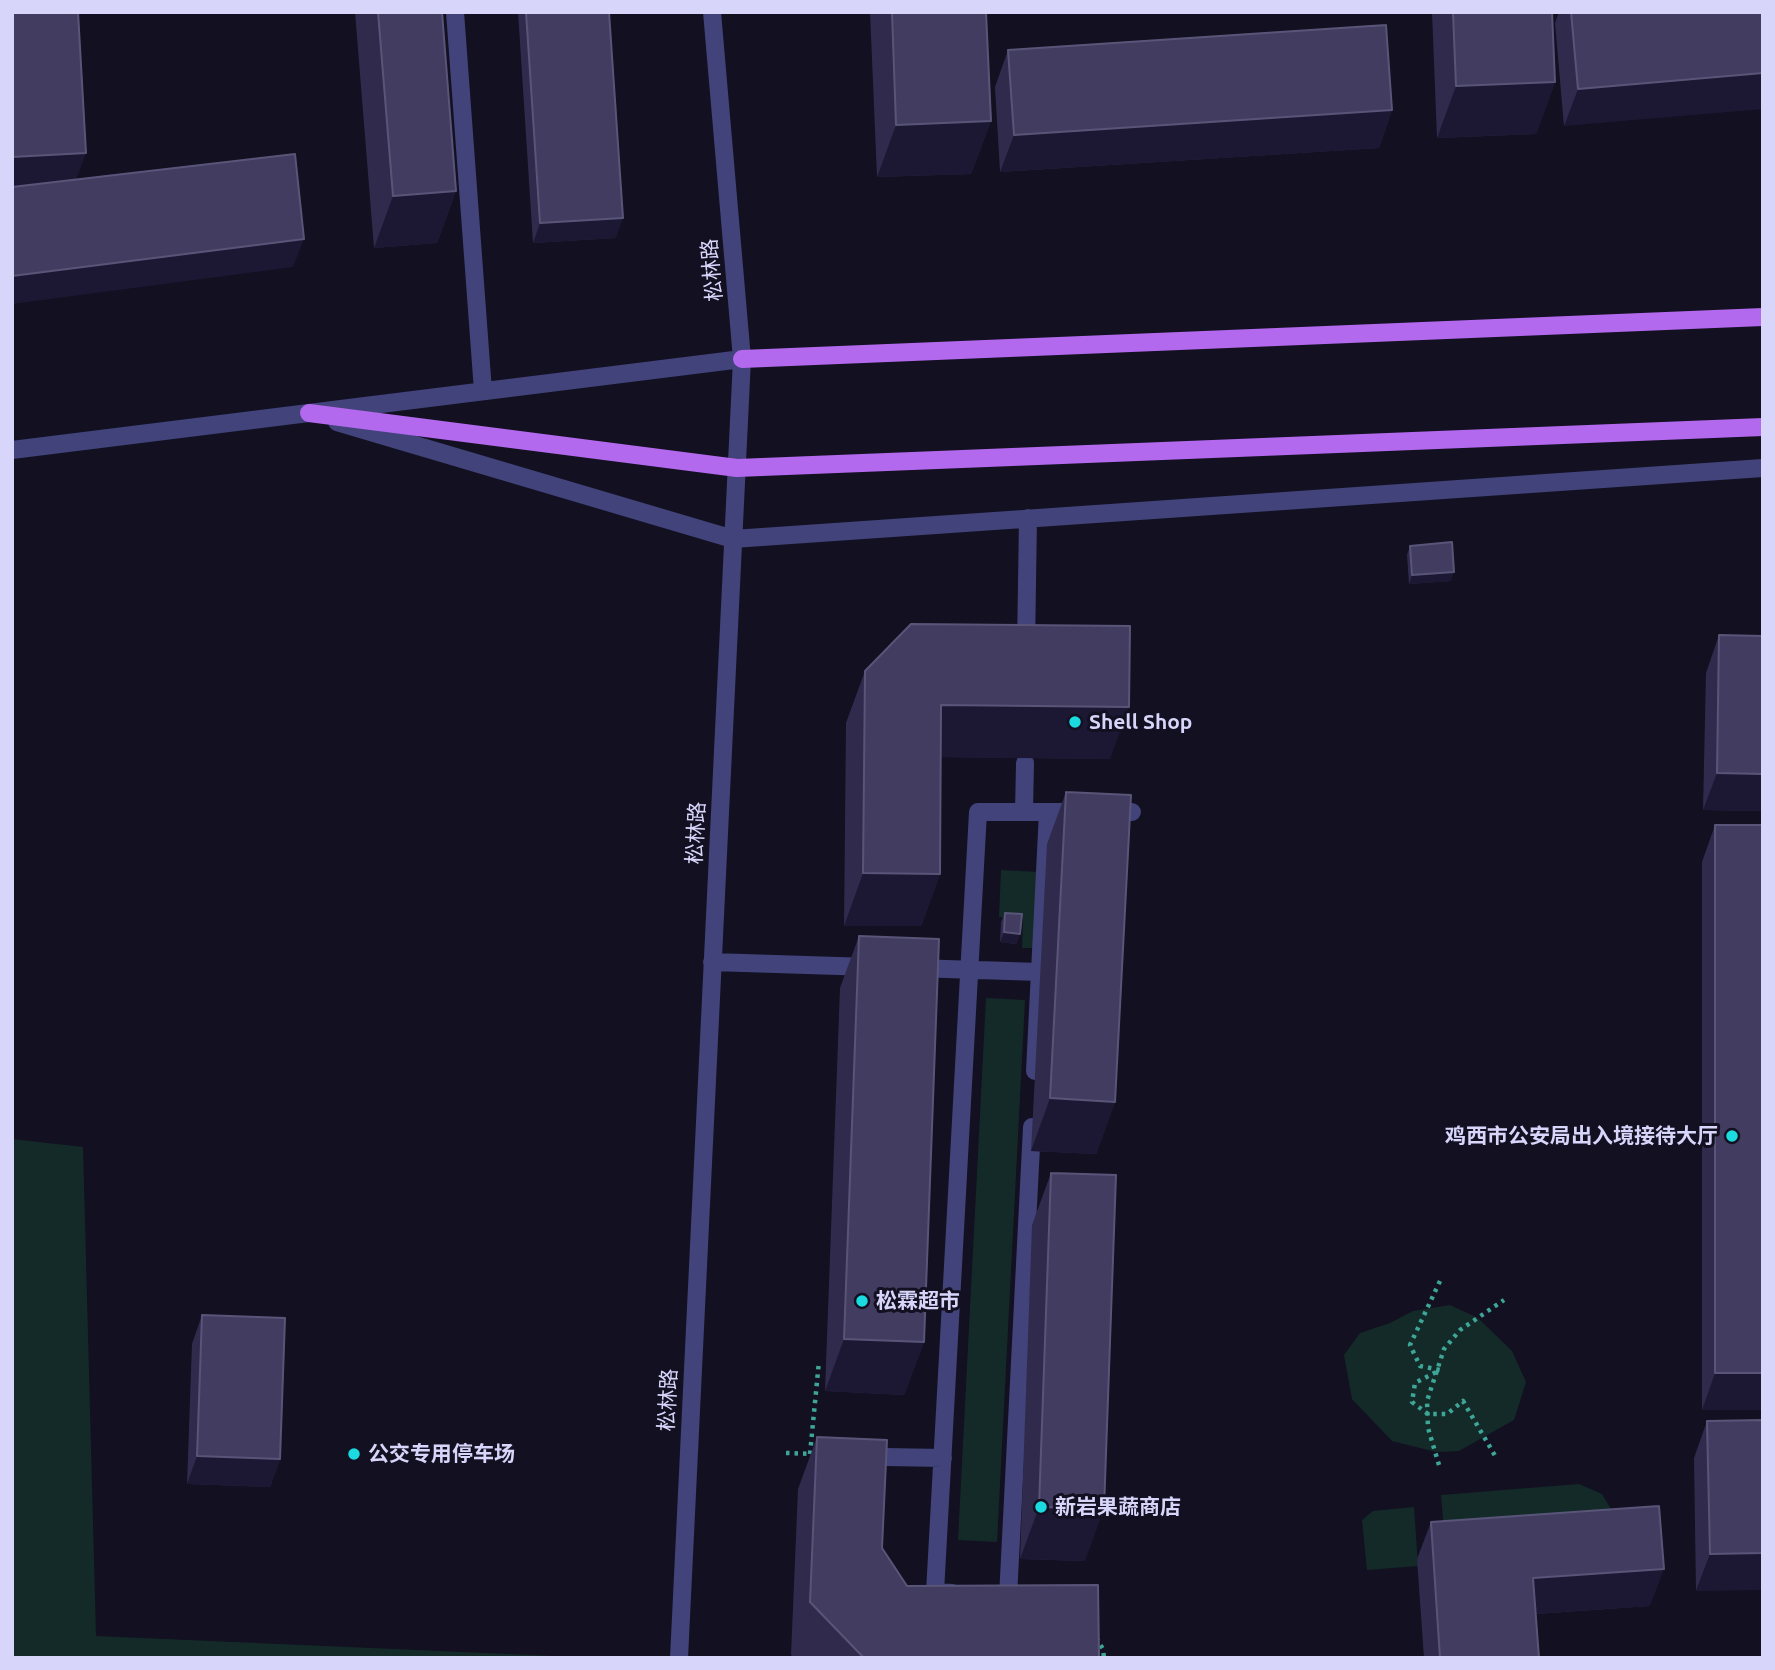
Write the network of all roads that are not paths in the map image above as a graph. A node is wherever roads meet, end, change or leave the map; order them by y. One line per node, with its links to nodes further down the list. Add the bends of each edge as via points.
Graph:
1 (454, 12): 5 (street)
2 (712, 12): 4 (street, 松林路)
3 (1763, 317): 4 (main road)
4 (742, 359): 5 (street); 9 (street, 松林路)
5 (483, 391): 6 (street)
6 (309, 413): 8 (street); 9 (main road); 12 (street)
7 (1763, 427): 9 (main road)
8 (12, 450)
9 (737, 468): 12 (street, 松林路)
10 (1763, 468): 11 (street)
11 (1028, 518): 12 (street); 13 (street)
12 (733, 539): 18 (street, 松林路)
13 (1026, 667)
14 (1025, 763): 15 (street)
15 (1024, 812): 16 (street); 19 (street, via 978,812)
16 (1048, 812): 17 (street); 20 (street)
17 (1132, 812)
18 (712, 962): 19 (street); 25 (street, 松林路)
19 (970, 970): 20 (street); 24 (street)
20 (1040, 972): 21 (street)
21 (1035, 1083)
22 (1033, 1111): 24 (street, via 1015,1597 935,1592)
23 (886, 1457): 24 (street)
24 (943, 1458)
25 (679, 1658)

